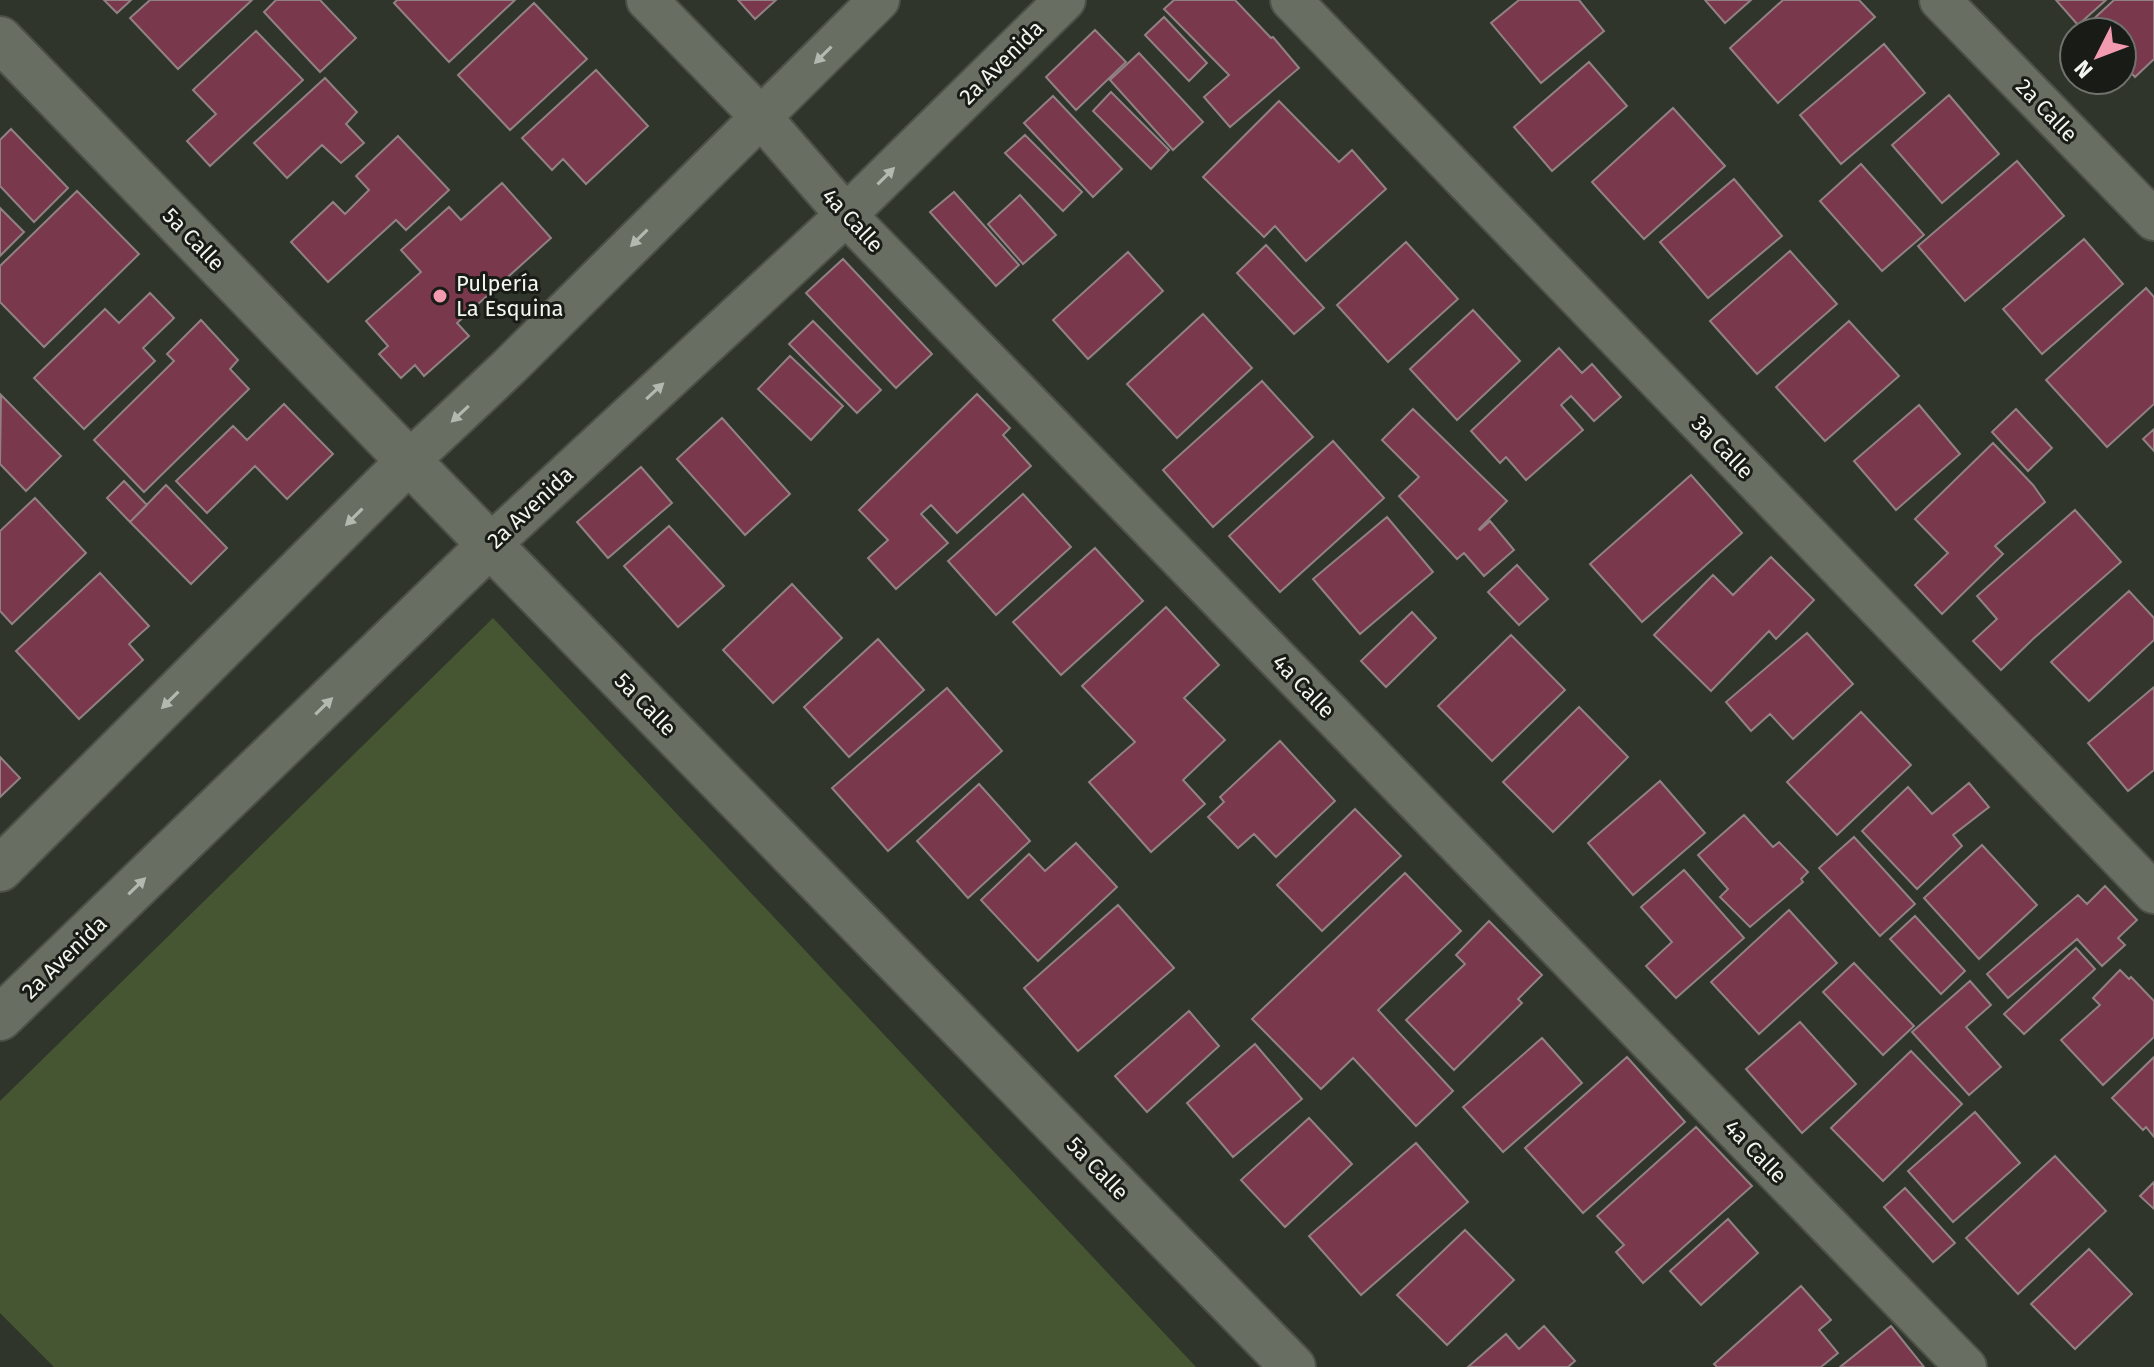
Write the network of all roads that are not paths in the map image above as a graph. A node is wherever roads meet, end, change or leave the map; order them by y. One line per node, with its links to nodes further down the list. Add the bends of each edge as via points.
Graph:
1 (647, 0): 7 (street, 4a Calle)
2 (879, 0): 7 (street, one-way to 7)
3 (1065, 0): 8 (street, 2a Avenida, one-way to 3)
4 (1291, 0): 13 (street, 3a Calle)
5 (1940, 0): 9 (street, 2a Calle)
6 (0, 39): 10 (street, 5a Calle)
7 (761, 117): 8 (street, 4a Calle); 10 (street, one-way to 10)
8 (846, 215): 11 (street, 2a Avenida, one-way to 8); 16 (street, 4a Calle)
9 (2154, 220)
10 (409, 461): 11 (street, 5a Calle); 12 (street, one-way to 12)
11 (490, 545): 14 (street, 2a Avenida, one-way to 11); 15 (street, 5a Calle)
12 (0, 869)
13 (2154, 893)
14 (0, 1018)
15 (1293, 1367)
16 (1966, 1367)

